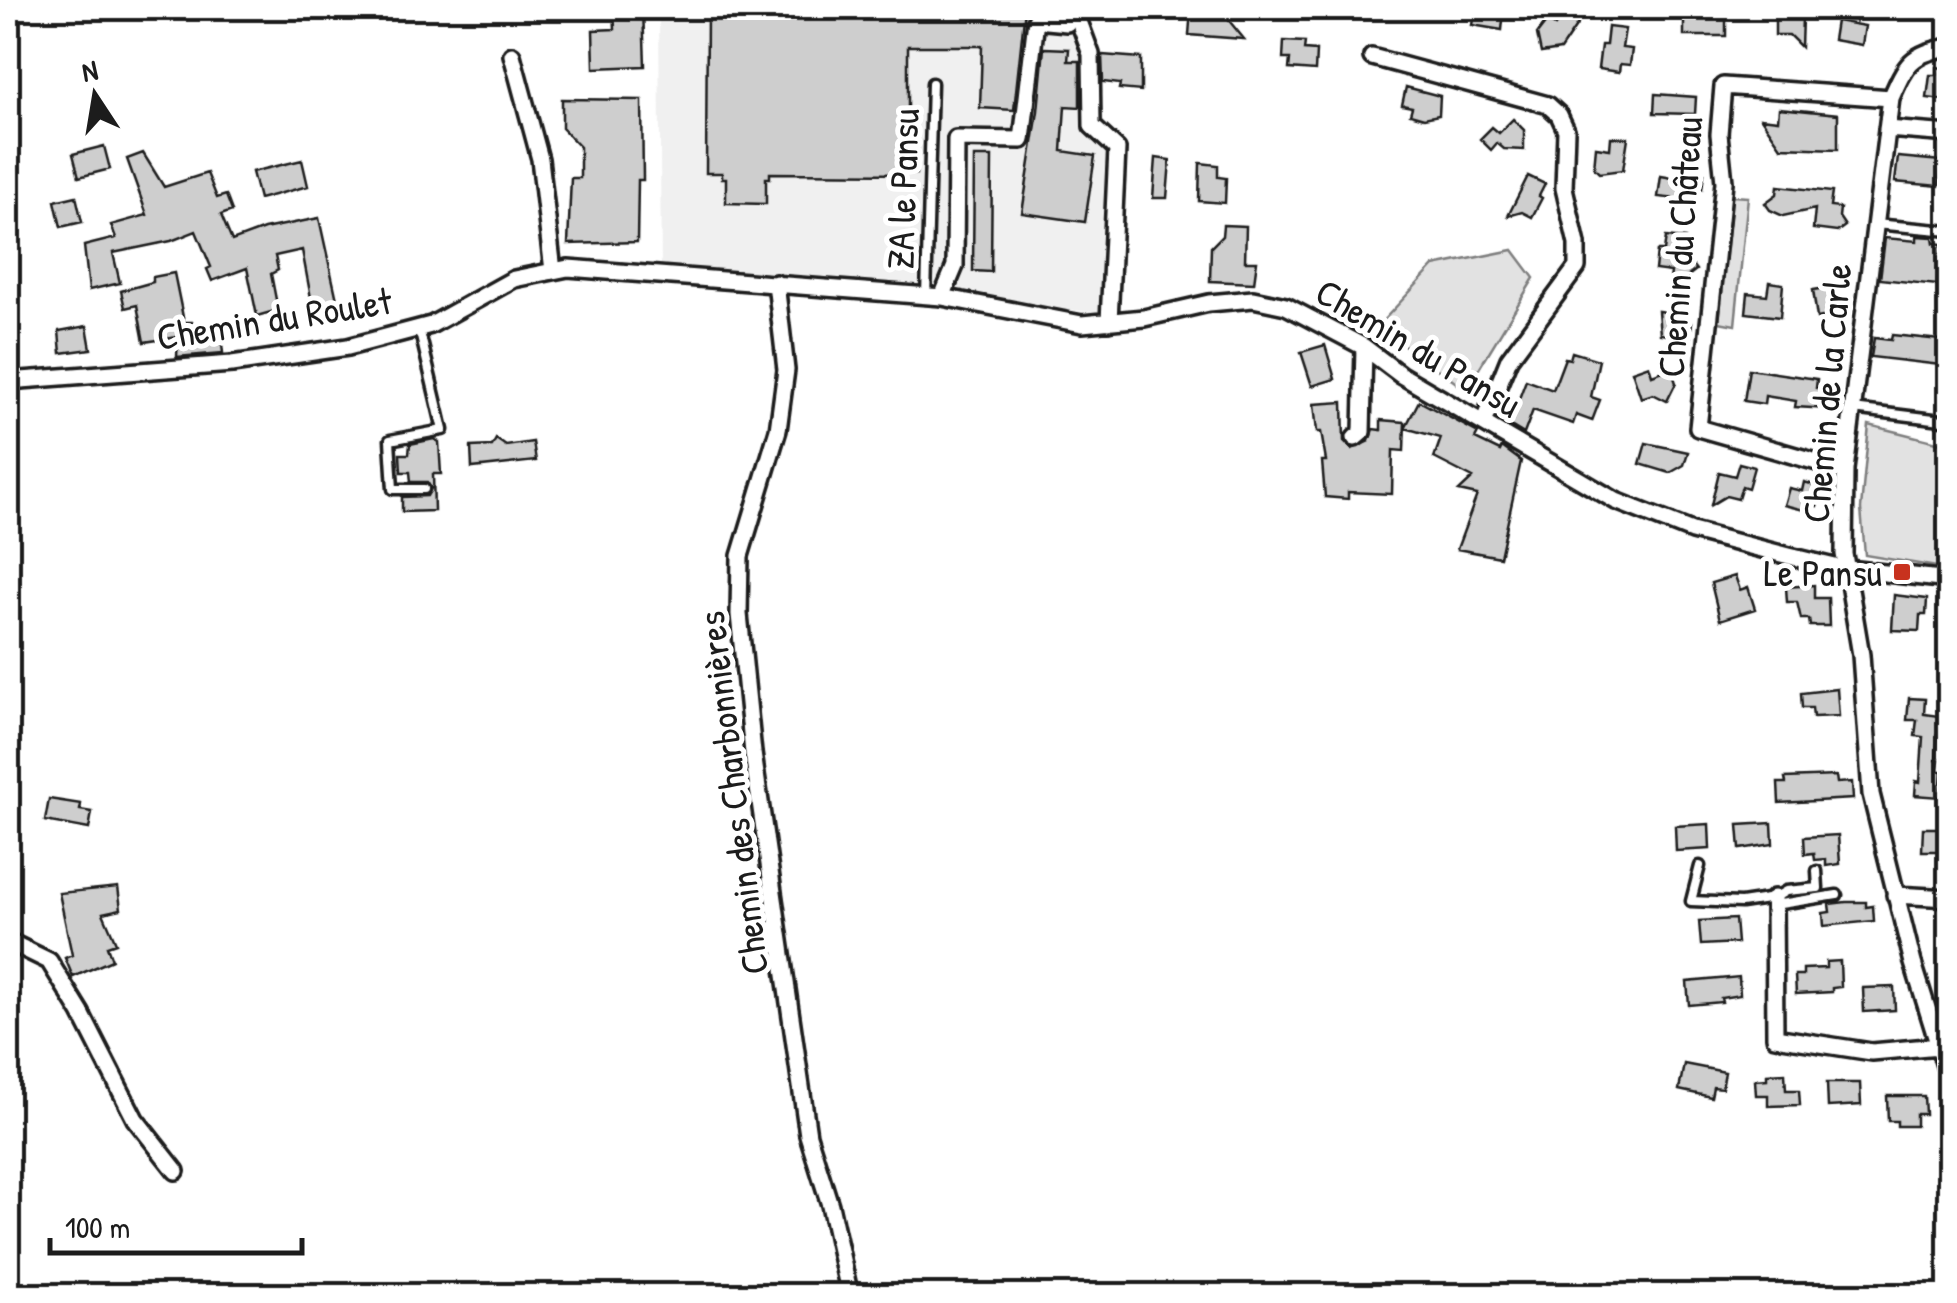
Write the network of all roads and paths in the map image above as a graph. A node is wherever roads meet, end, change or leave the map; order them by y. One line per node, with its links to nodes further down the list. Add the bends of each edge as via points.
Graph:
1 (1066, 8): 14 (street, via 1067,23 1036,20 1022,140 956,139 955,266)
2 (1077, 8): 15 (street, via 1091,54 1092,126 1117,149)
3 (1950, 48): 7 (street, Chemin de la Carle, via 1912,59)
4 (512, 55): 12 (street, via 540,159)
5 (1372, 56): 21 (street, via 1548,105 1566,130 1564,188 1577,267 1509,359)
6 (932, 83): 14 (lane, ZA le Pansu)
7 (1891, 98): 8 (street, Chemin de la Carle); 23 (street, Chemin du Château, via 1723,86 1724,182 1698,428)
8 (1887, 130): 9 (street); 10 (street, Chemin de la Carle)
9 (1950, 134)
10 (1876, 224): 11 (lane); 19 (street, Chemin de la Carle)
11 (1950, 232)
12 (553, 271): 13 (street, Chemin du Roulet); 16 (street, Chemin du Roulet, via 514,279)
13 (776, 283): 14 (street, Chemin du Pansu); 37 (street, Chemin des Charbonnières, via 786,370 778,430 740,556 739,614 808,1135)
14 (934, 297): 15 (street, Chemin du Pansu, via 1082,324)
15 (1110, 322): 17 (street, Chemin du Pansu, via 1253,299 1286,306)
16 (419, 328): 18 (street, Chemin du Roulet, via 348,347 232,364); 24 (lane, via 443,430 390,440 393,489)
17 (1364, 347): 21 (street, Chemin du Pansu); 22 (street, via 1362,432)
18 (8, 380)
19 (1852, 409): 20 (lane); 23 (street, Chemin de la Carle)
20 (1950, 421)
21 (1482, 423): 25 (street, Chemin du Pansu, via 1631,507 1692,531)
22 (1355, 438)
23 (1845, 470): 25 (street, Chemin de la Carle)
24 (424, 488)
25 (1846, 568): 26 (street, Chemin du Pansu); 29 (street, Chemin de la Carle, via 1861,655 1871,794)
26 (1950, 580)
27 (1700, 866): 32 (lane, via 1691,901)
28 (1817, 871): 32 (lane, via 1818,888 1786,890)
29 (1895, 894): 31 (street); 34 (street, Chemin de la Carle)
30 (1836, 896): 32 (lane)
31 (1950, 898)
32 (1774, 901): 34 (street, via 1775,1037 1872,1052)
33 (8, 940): 36 (street, via 49,961 135,1119)
34 (1938, 1046): 35 (street, Chemin de la Carle)
35 (1950, 1082)
36 (176, 1171)
37 (850, 1296)

